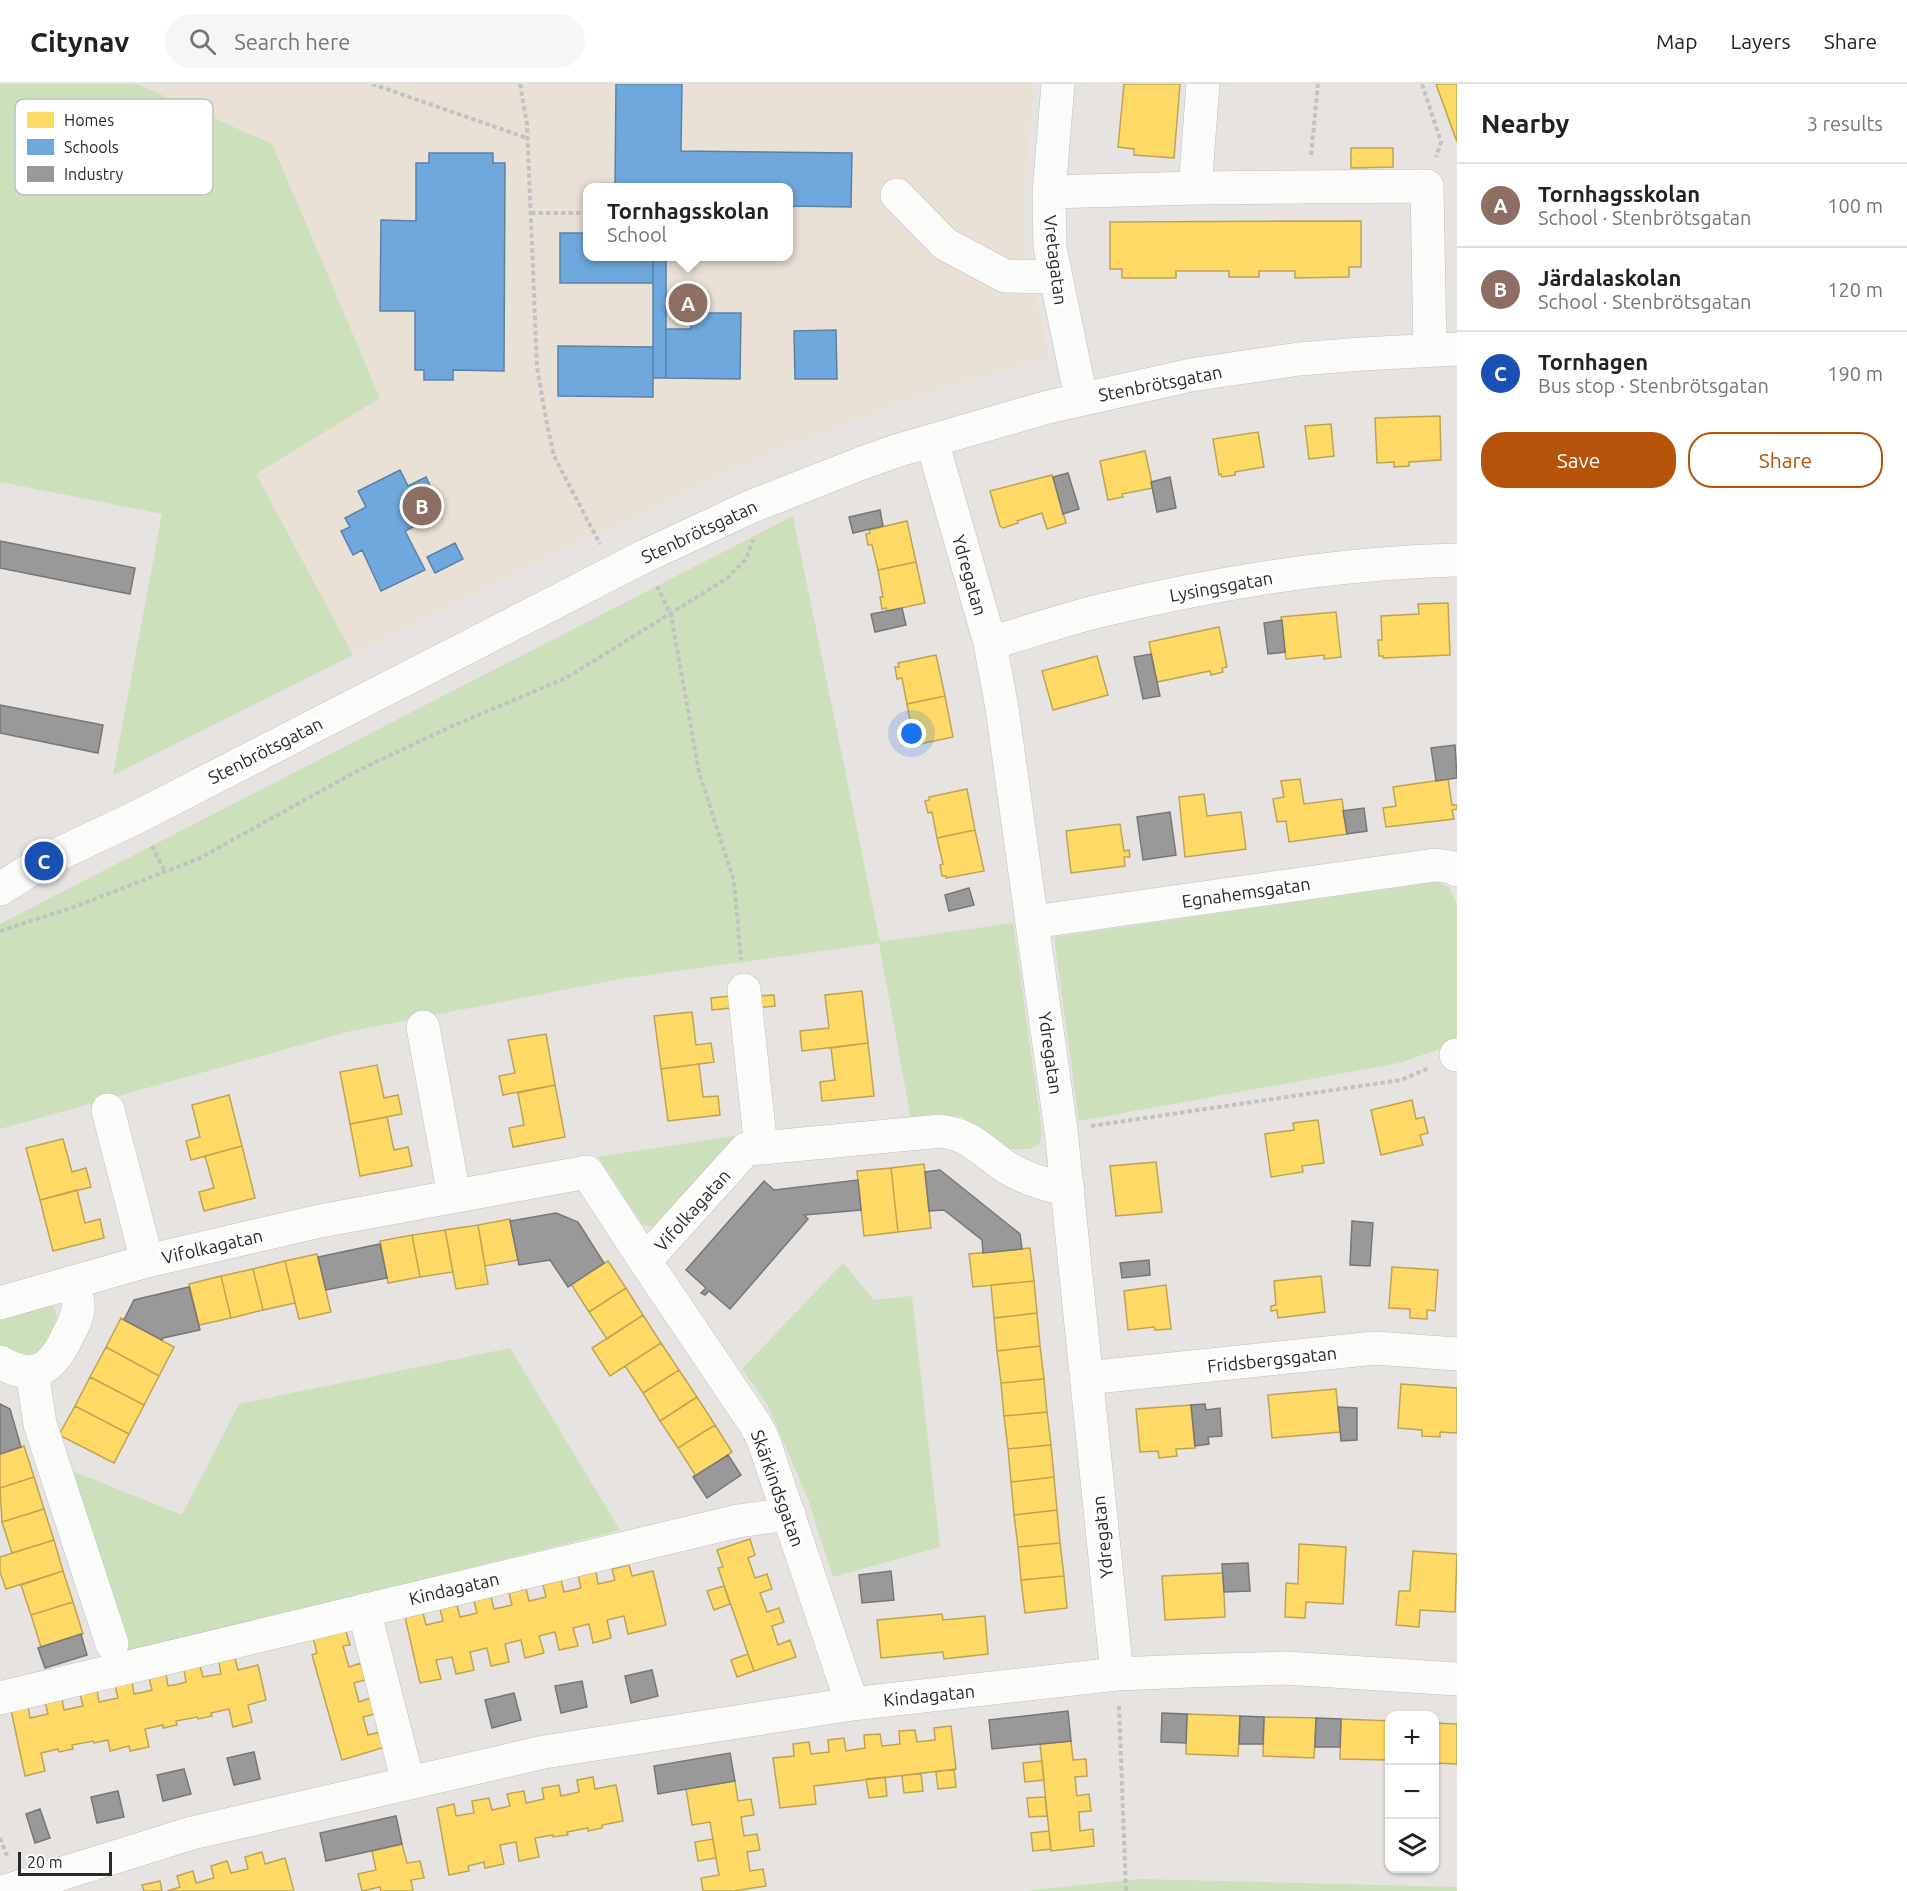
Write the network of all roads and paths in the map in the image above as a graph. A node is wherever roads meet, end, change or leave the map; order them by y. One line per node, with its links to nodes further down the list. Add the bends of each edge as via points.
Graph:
1 (372, 84): 7 (path)
2 (520, 84): 7 (path)
3 (1059, 84): 11 (street, Vretagatan)
4 (1203, 84): 9 (street)
5 (1318, 84): 10 (path)
6 (1422, 84): 8 (path, via 1441,142)
7 (527, 138): 13 (path)
8 (1427, 186): 10 (street); 16 (street)
9 (1195, 188): 10 (street); 11 (street)
10 (1307, 188)
11 (1049, 192): 15 (street, Vretagatan)
12 (897, 195): 15 (street, via 945,244 1005,276)
13 (531, 213): 14 (path); 21 (path, via 537,367 554,456)
14 (583, 213)
15 (1055, 277): 17 (street, Vretagatan)
16 (1444, 349): 17 (street, Stenbrötsgatan, via 1299,359 1191,375)
17 (1081, 399): 18 (street, Stenbrötsgatan)
18 (932, 441): 19 (street, Stenbrötsgatan, via 862,463); 23 (street, Ydregatan)
19 (750, 507): 21 (street, Stenbrötsgatan); 22 (path, via 755,531 746,559 726,579)
20 (1457, 560): 23 (street, Lysingsgatan, via 1344,567 1259,578 1093,613)
21 (615, 571): 25 (street, Stenbrötsgatan, via 44,861)
22 (671, 615): 27 (path, via 566,678 357,771 198,859); 28 (path, via 699,772 734,880)
23 (990, 644): 26 (street, Ydregatan)
24 (1457, 870): 26 (street, Egnahemsgatan, via 1435,865)
25 (0, 889)
26 (1033, 922): 32 (street, Ydregatan)
27 (0, 931)
28 (744, 990): 33 (street)
29 (423, 1027): 35 (street)
30 (1457, 1055): 32 (path, via 1401,1080)
31 (108, 1110): 36 (street, Vifolkagatan)
32 (1061, 1130): 34 (street, Ydregatan)
33 (761, 1148): 34 (street, Vifolkagatan, via 941,1131 957,1133 1019,1174); 37 (street, Vifolkagatan, via 746,1149)
34 (1068, 1190): 43 (street, Ydregatan)
35 (454, 1196): 36 (street, Vifolkagatan, via 320,1221); 37 (street, Vifolkagatan, via 587,1173)
36 (147, 1261): 38 (street, Vifolkagatan)
37 (645, 1261): 44 (street, Skärkindsgatan, via 755,1424)
38 (72, 1282): 39 (street, Vifolkagatan); 42 (street, via 78,1305 69,1335 51,1364)
39 (0, 1303)
40 (1457, 1354): 43 (street, Fridsbergsgatan, via 1375,1348)
41 (0, 1362): 42 (street)
42 (32, 1371): 46 (street, via 40,1424)
43 (1086, 1378): 47 (street, Ydregatan)
44 (789, 1514): 45 (street, Kindagatan, via 738,1521); 50 (street, Skärkindsgatan)
45 (364, 1610): 49 (street, Kindagatan); 51 (street)
46 (112, 1644)
47 (1117, 1674): 48 (street, Kindagatan, via 1286,1668); 50 (street, Kindagatan); 53 (path)
48 (1457, 1679)
49 (0, 1698)
50 (852, 1704): 51 (street, Kindagatan, via 544,1752)
51 (408, 1782): 52 (street, Kindagatan, via 192,1833)
52 (6, 1891)
53 (1126, 1891)

